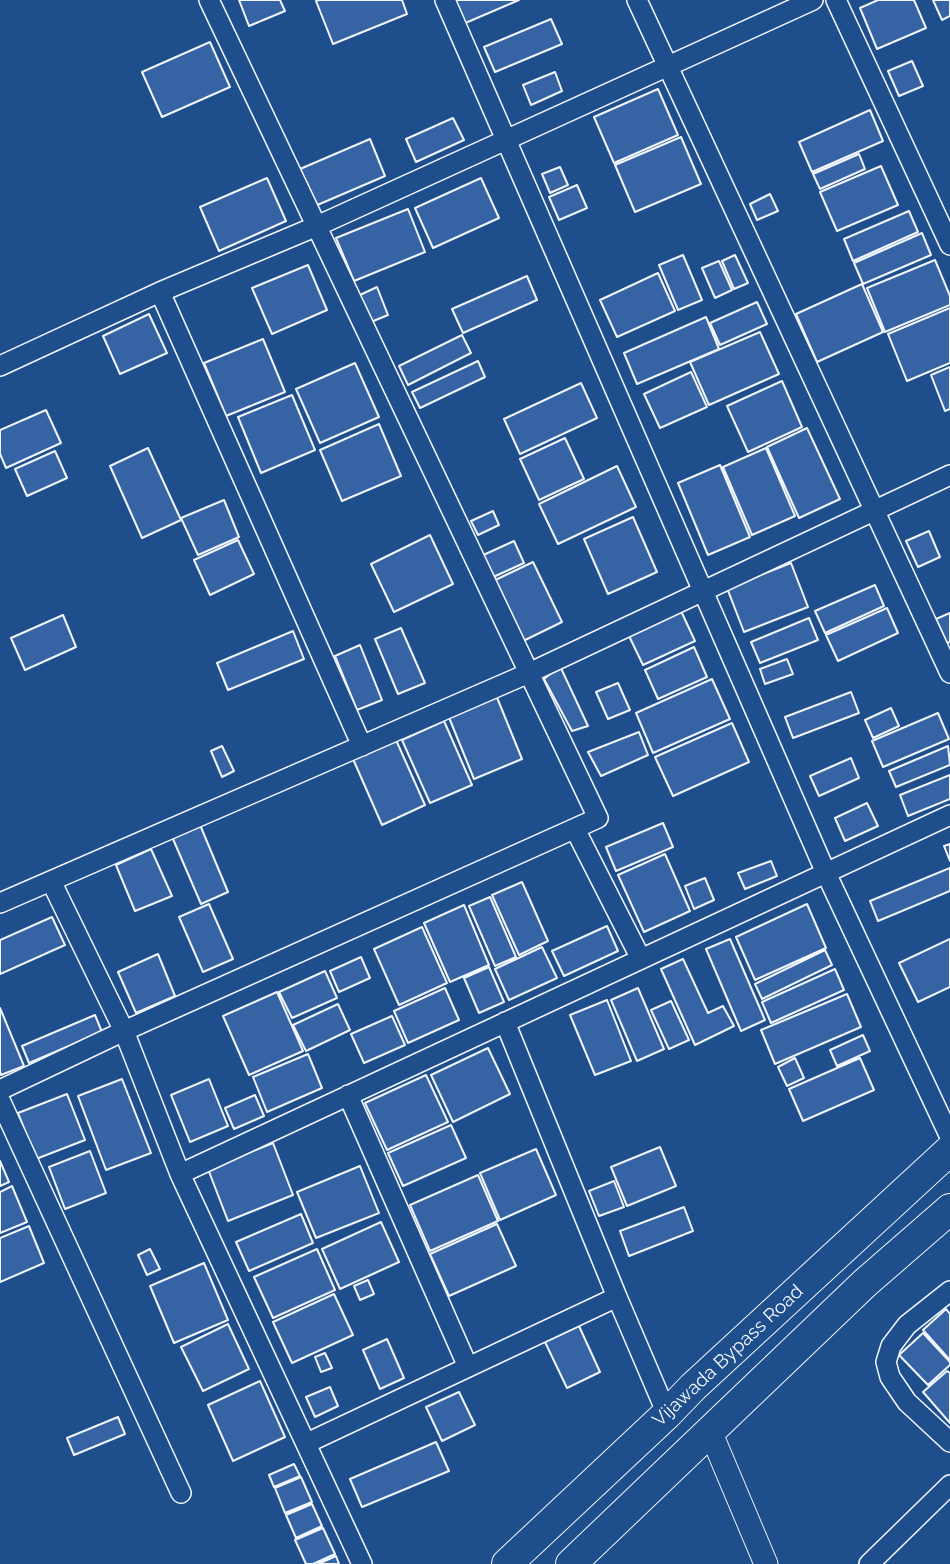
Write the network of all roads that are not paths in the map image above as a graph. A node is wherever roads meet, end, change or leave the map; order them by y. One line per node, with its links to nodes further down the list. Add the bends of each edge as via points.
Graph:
1 (209, 0): 8 (street)
2 (445, 0): 7 (street)
3 (637, 0): 6 (street)
4 (813, 0): 6 (street)
5 (836, 0): 9 (street)
6 (668, 66): 7 (street); 13 (street)
7 (506, 140): 8 (street); 14 (street)
8 (317, 226): 10 (street); 15 (street)
9 (950, 245)
10 (160, 292): 11 (street); 17 (street)
11 (0, 366)
12 (950, 475): 13 (street)
13 (875, 511): 14 (street); 16 (street)
14 (703, 591): 15 (street); 20 (street)
15 (529, 673): 17 (street); 19 (street, via 598,818)
16 (950, 673)
17 (362, 746): 21 (street)
18 (950, 815): 20 (street)
19 (575, 829): 23 (street); 25 (street)
20 (826, 873): 23 (street); 29 (street)
21 (51, 881): 22 (street); 25 (street)
22 (0, 903)
23 (641, 959): 24 (street)
24 (505, 1023): 27 (street); 34 (street)
25 (124, 1031): 26 (street); 31 (street)
26 (0, 1090)
27 (348, 1095): 31 (street); 35 (street)
28 (0, 1100): 41 (street)
29 (950, 1137)
30 (950, 1150): 36 (main road, Vijawada Bypass Road)
31 (180, 1174): 39 (street)
32 (950, 1209): 37 (main road)
33 (950, 1291): 38 (street, via 907,1325 891,1346 886,1362 907,1402)
34 (617, 1297): 35 (street); 36 (street)
35 (468, 1367): 39 (street)
36 (667, 1414): 43 (main road, Vijawada Bypass Road)
37 (710, 1431): 44 (main road); 45 (street)
38 (950, 1442)
39 (307, 1443): 42 (street)
40 (950, 1485): 46 (street)
41 (181, 1493)
42 (362, 1564)
43 (507, 1564)
44 (571, 1564)
45 (766, 1564)
46 (869, 1564)

